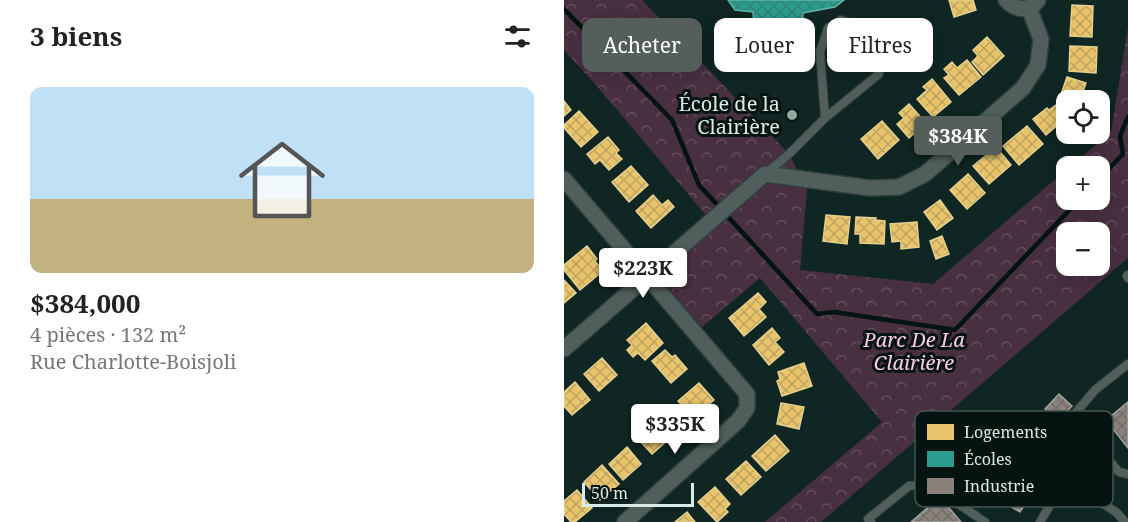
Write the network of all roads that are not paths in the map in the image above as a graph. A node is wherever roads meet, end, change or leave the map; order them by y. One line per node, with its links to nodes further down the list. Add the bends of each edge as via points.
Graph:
1 (1006, 0): 2 (street, via 1019,9)
2 (1034, 4): 4 (street, via 1041,39 1038,64 1023,88 925,174 899,187 870,188)
3 (825, 118): 3 (lane, via 879,74 880,50 861,27 841,20 828,28 820,52); 4 (lane)
4 (765, 174): 6 (street)
5 (564, 180): 6 (street)
6 (647, 278): 7 (street); 16 (street, via 747,394 747,408 738,421)
7 (564, 349)
8 (1128, 364): 9 (lane, via 1095,390)
9 (1077, 411)
10 (1113, 465): 11 (lane)
11 (1128, 474)
12 (915, 485): 17 (lane, via 868,519)
13 (962, 507): 18 (lane)
14 (1049, 507): 19 (lane)
15 (1107, 507): 20 (lane)
16 (625, 522)
17 (871, 522)
18 (985, 522)
19 (1040, 522)
20 (1125, 522)

